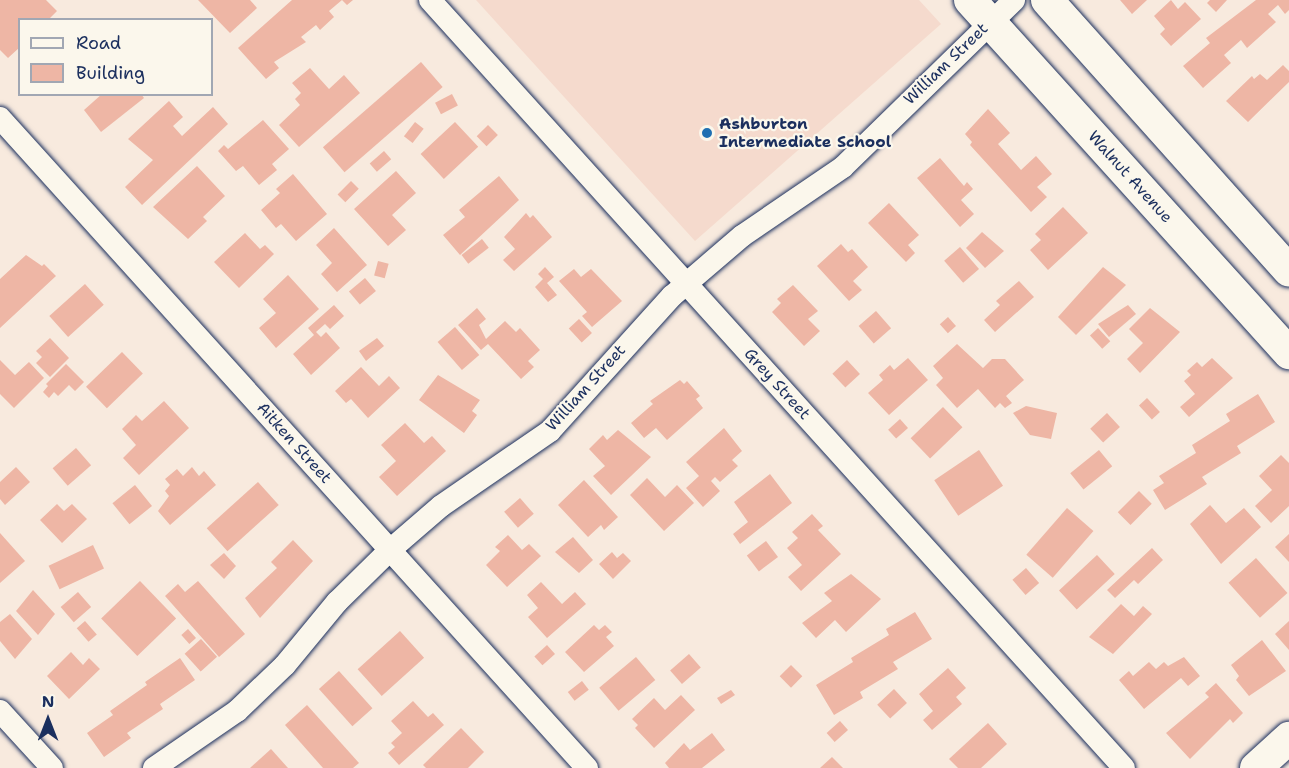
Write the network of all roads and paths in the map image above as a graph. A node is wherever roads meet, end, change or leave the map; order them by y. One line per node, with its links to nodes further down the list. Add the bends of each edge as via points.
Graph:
1 (430, 0): 7 (street, Grey Street)
2 (1014, 0): 4 (street, William Street)
3 (1047, 0): 6 (street)
4 (980, 11): 7 (street, William Street, via 843,167 742,236); 8 (street, Walnut Avenue)
5 (0, 118): 9 (street, Aitken Street)
6 (1289, 271)
7 (687, 284): 9 (street, William Street, via 642,326 550,431 441,506); 15 (street, Grey Street)
8 (1289, 353)
9 (390, 550): 13 (street, William Street, via 337,602 264,687 237,711); 14 (street, Aitken Street)
10 (0, 711): 12 (street)
11 (1289, 738): 16 (street)
12 (52, 768)
13 (154, 768)
14 (587, 768)
15 (1124, 768)
16 (1256, 768)

